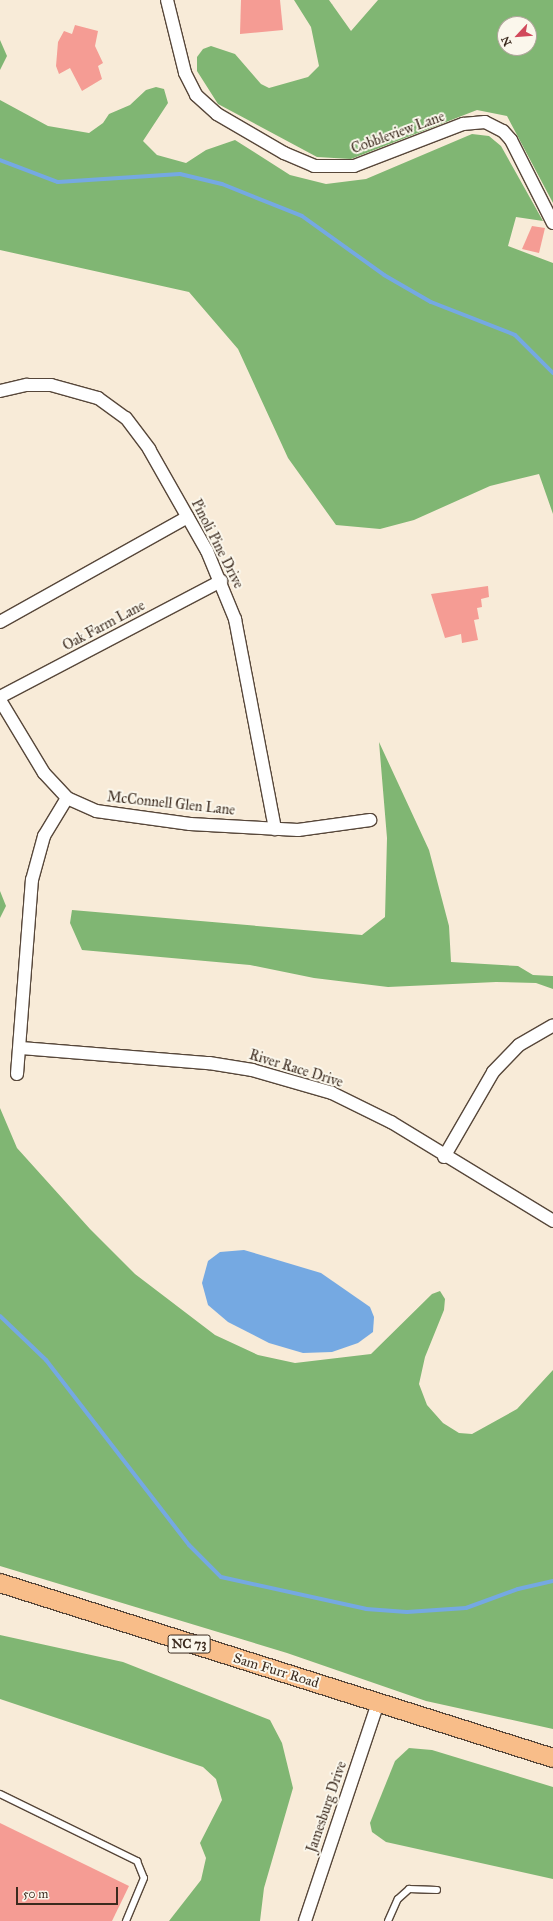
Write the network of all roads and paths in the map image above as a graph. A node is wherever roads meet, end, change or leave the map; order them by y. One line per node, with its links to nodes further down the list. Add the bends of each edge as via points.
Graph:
1 (167, 0): 2 (street, Cobbleview Lane, via 185,73 196,94 217,114 284,153 314,166 354,166 463,124 485,122 503,131 511,140)
2 (553, 223)
3 (0, 391): 4 (street, Pinoli Pine Drive, via 27,385 51,385 98,398 126,418 149,449)
4 (188, 517): 5 (street, Pinoli Pine Drive); 6 (street)
5 (221, 581): 7 (street, Oak Farm Lane); 11 (street, Pinoli Pine Drive, via 235,619)
6 (0, 622)
7 (0, 697)
8 (0, 700): 9 (street, McConnell Glen Lane, via 44,773)
9 (67, 798): 11 (street, McConnell Glen Lane, via 117,817); 13 (street, via 44,836 32,880)
10 (370, 820): 11 (street, McConnell Glen Lane, via 323,829)
11 (275, 829)
12 (553, 1025): 15 (street, via 519,1045 493,1072)
13 (21, 1048): 14 (street); 15 (street, River Race Drive, via 209,1063 252,1070 332,1092 391,1122)
14 (17, 1074)
15 (444, 1157): 16 (street, River Race Drive)
16 (553, 1222)
17 (0, 1583): 18 (main road, Sam Furr Road / NC 73)
18 (378, 1703): 19 (main road, Sam Furr Road / NC 73); 23 (street, Jamesburg Drive)
19 (553, 1758)
20 (0, 1794): 22 (lane, via 137,1861 144,1878)
21 (437, 1890): 24 (lane, via 409,1889 398,1899)
22 (126, 1921)
23 (305, 1921)
24 (388, 1921)

